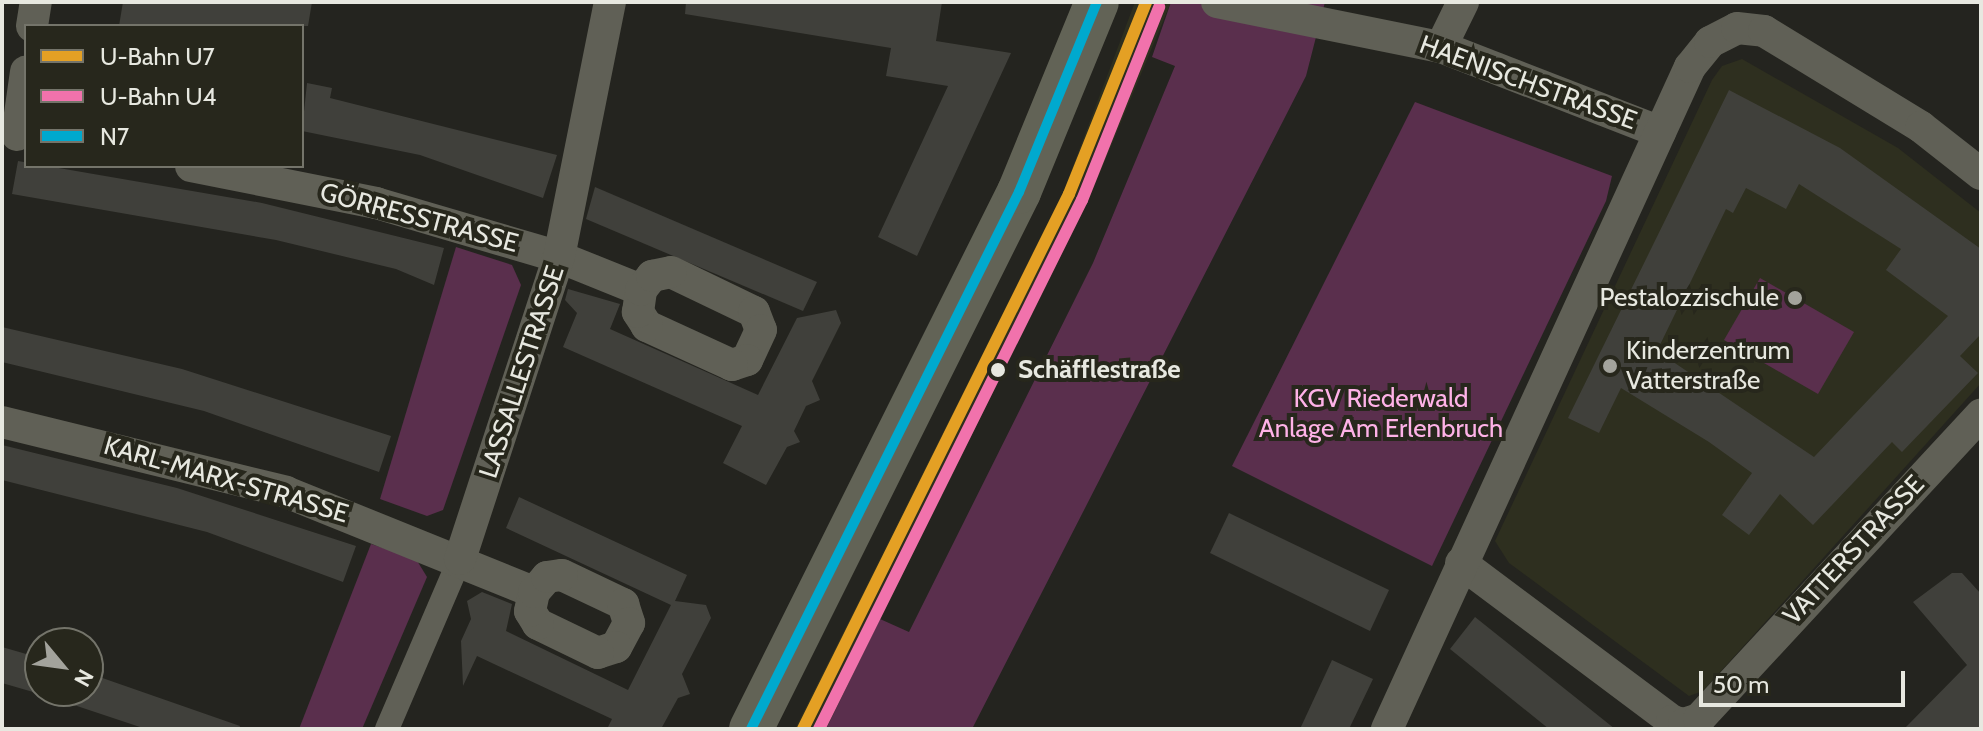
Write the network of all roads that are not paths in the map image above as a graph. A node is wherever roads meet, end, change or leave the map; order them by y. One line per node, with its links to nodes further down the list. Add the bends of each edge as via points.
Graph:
1 (36, 2): 6 (street)
2 (610, 2): 13 (street, LASSALLESTRASSE)
3 (1097, 2): 21 (main road, via 1019,192)
4 (1217, 2): 7 (street, HAENISCHSTRASSE)
5 (1463, 2): 7 (street)
6 (32, 24)
7 (1441, 47): 9 (street, HAENISCHSTRASSE)
8 (24, 83): 10 (street)
9 (1660, 132): 12 (street, HAENISCHSTRASSE, via 1700,52 1722,33 1751,27 1921,127); 18 (street)
10 (15, 135)
11 (201, 168): 13 (street, GÖRRESSTRASSE, via 376,203)
12 (1981, 174)
13 (559, 257): 14 (street, GÖRRESSTRASSE); 17 (street, LASSALLESTRASSE)
14 (641, 290)
15 (1981, 415): 18 (street, VATTERSTRASSE, via 1699,719 1684,724 1672,721)
16 (2, 422): 17 (street, KARL-MARX-STRASSE, via 286,492)
17 (460, 559): 19 (street, KARL-MARX-STRASSE); 20 (street, LASSALLESTRASSE)
18 (1461, 563): 22 (street)
19 (534, 592)
20 (387, 729)
21 (751, 729)
22 (1387, 729)

